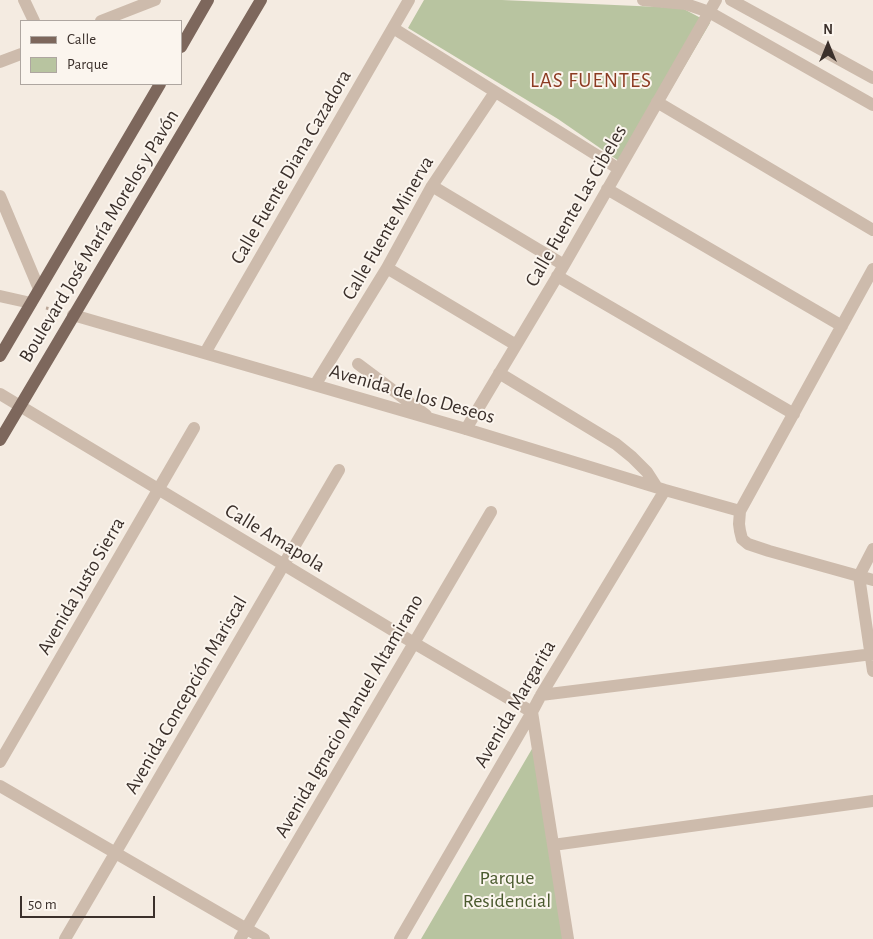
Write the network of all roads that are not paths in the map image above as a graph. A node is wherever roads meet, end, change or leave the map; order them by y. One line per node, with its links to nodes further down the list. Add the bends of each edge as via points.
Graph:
1 (24, 0): 11 (street)
2 (155, 0): 9 (street)
3 (208, 0): 14 (main road)
4 (261, 0): 34 (main road, Boulevard José María Morelos y Pavón)
5 (409, 0): 13 (street, Calle Fuente Diana Cazadora)
6 (643, 0): 10 (street, via 686,4)
7 (716, 0): 10 (street, Calle Fuente Las Cibeles)
8 (731, 0): 17 (street)
9 (135, 3): 12 (street)
10 (709, 12): 20 (street, Calle Fuente Las Cibeles); 21 (street)
11 (34, 20)
12 (103, 20)
13 (393, 28): 19 (street); 37 (street, Calle Fuente Diana Cazadora)
14 (182, 45)
15 (20, 54): 16 (street)
16 (0, 62)
17 (873, 78)
18 (159, 85): 31 (main road, Boulevard José María Morelos y Pavón)
19 (495, 92): 22 (street); 23 (street, Calle Fuente Minerva)
20 (657, 102): 22 (street, Calle Fuente Las Cibeles); 26 (street)
21 (873, 105)
22 (619, 169): 24 (street, Calle Fuente Las Cibeles)
23 (432, 186): 27 (street); 28 (street, Calle Fuente Minerva)
24 (607, 189): 27 (street, Calle Fuente Las Cibeles); 35 (street)
25 (0, 196): 31 (street)
26 (873, 230)
27 (564, 265): 30 (street, Calle Fuente Las Cibeles)
28 (388, 268): 36 (street); 41 (street, Calle Fuente Minerva)
29 (873, 269): 35 (street)
30 (557, 276): 36 (street, Calle Fuente Las Cibeles); 44 (street)
31 (39, 289): 33 (main road, Boulevard José María Morelos y Pavón)
32 (0, 296): 33 (street)
33 (31, 303): 38 (main road, Boulevard José María Morelos y Pavón)
34 (73, 315): 37 (street, Avenida de los Deseos); 43 (main road, Boulevard José María Morelos y Pavón)
35 (842, 326): 44 (street)
36 (516, 345): 40 (street, Calle Fuente Las Cibeles)
37 (205, 353): 41 (street, Avenida de los Deseos)
38 (0, 356)
39 (358, 364): 45 (street)
40 (499, 373): 47 (street, Calle Fuente Las Cibeles); 50 (street, via 616,444)
41 (315, 385): 45 (street, Avenida de los Deseos)
42 (0, 394): 43 (street, Calle Amapola)
43 (20, 406): 48 (main road, Boulevard José María Morelos y Pavón); 51 (street, Calle Amapola)
44 (794, 414): 52 (street)
45 (434, 421): 47 (street, Avenida de los Deseos)
46 (194, 428): 51 (street, Avenida Justo Sierra)
47 (466, 429): 50 (street, Avenida de los Deseos)
48 (0, 440)
49 (340, 470): 55 (street, Avenida Concepción Mariscal)
50 (661, 488): 52 (street, Avenida de los Deseos); 61 (street, Avenida Margarita)
51 (159, 490): 55 (street, Calle Amapola); 63 (street, Avenida Justo Sierra)
52 (740, 511): 56 (street, via 740,531 748,544)
53 (491, 512): 58 (street, Avenida Ignacio Manuel Altamirano)
54 (873, 549): 56 (street)
55 (284, 565): 58 (street, Calle Amapola); 67 (street, Avenida Concepción Mariscal)
56 (859, 576): 57 (street); 59 (street)
57 (873, 580)
58 (414, 643): 62 (street, Calle Amapola); 68 (street, Avenida Ignacio Manuel Altamirano)
59 (872, 655): 60 (street); 61 (street)
60 (873, 670)
61 (541, 695): 62 (street, Avenida Margarita)
62 (532, 712): 66 (street); 71 (street, Avenida Margarita)
63 (0, 762)
64 (0, 786): 67 (street)
65 (873, 801): 66 (street)
66 (553, 845): 72 (street)
67 (115, 853): 68 (street); 69 (street, Avenida Concepción Mariscal)
68 (243, 934): 70 (street)
69 (64, 939)
70 (264, 939)
71 (400, 939)
72 (568, 939)

